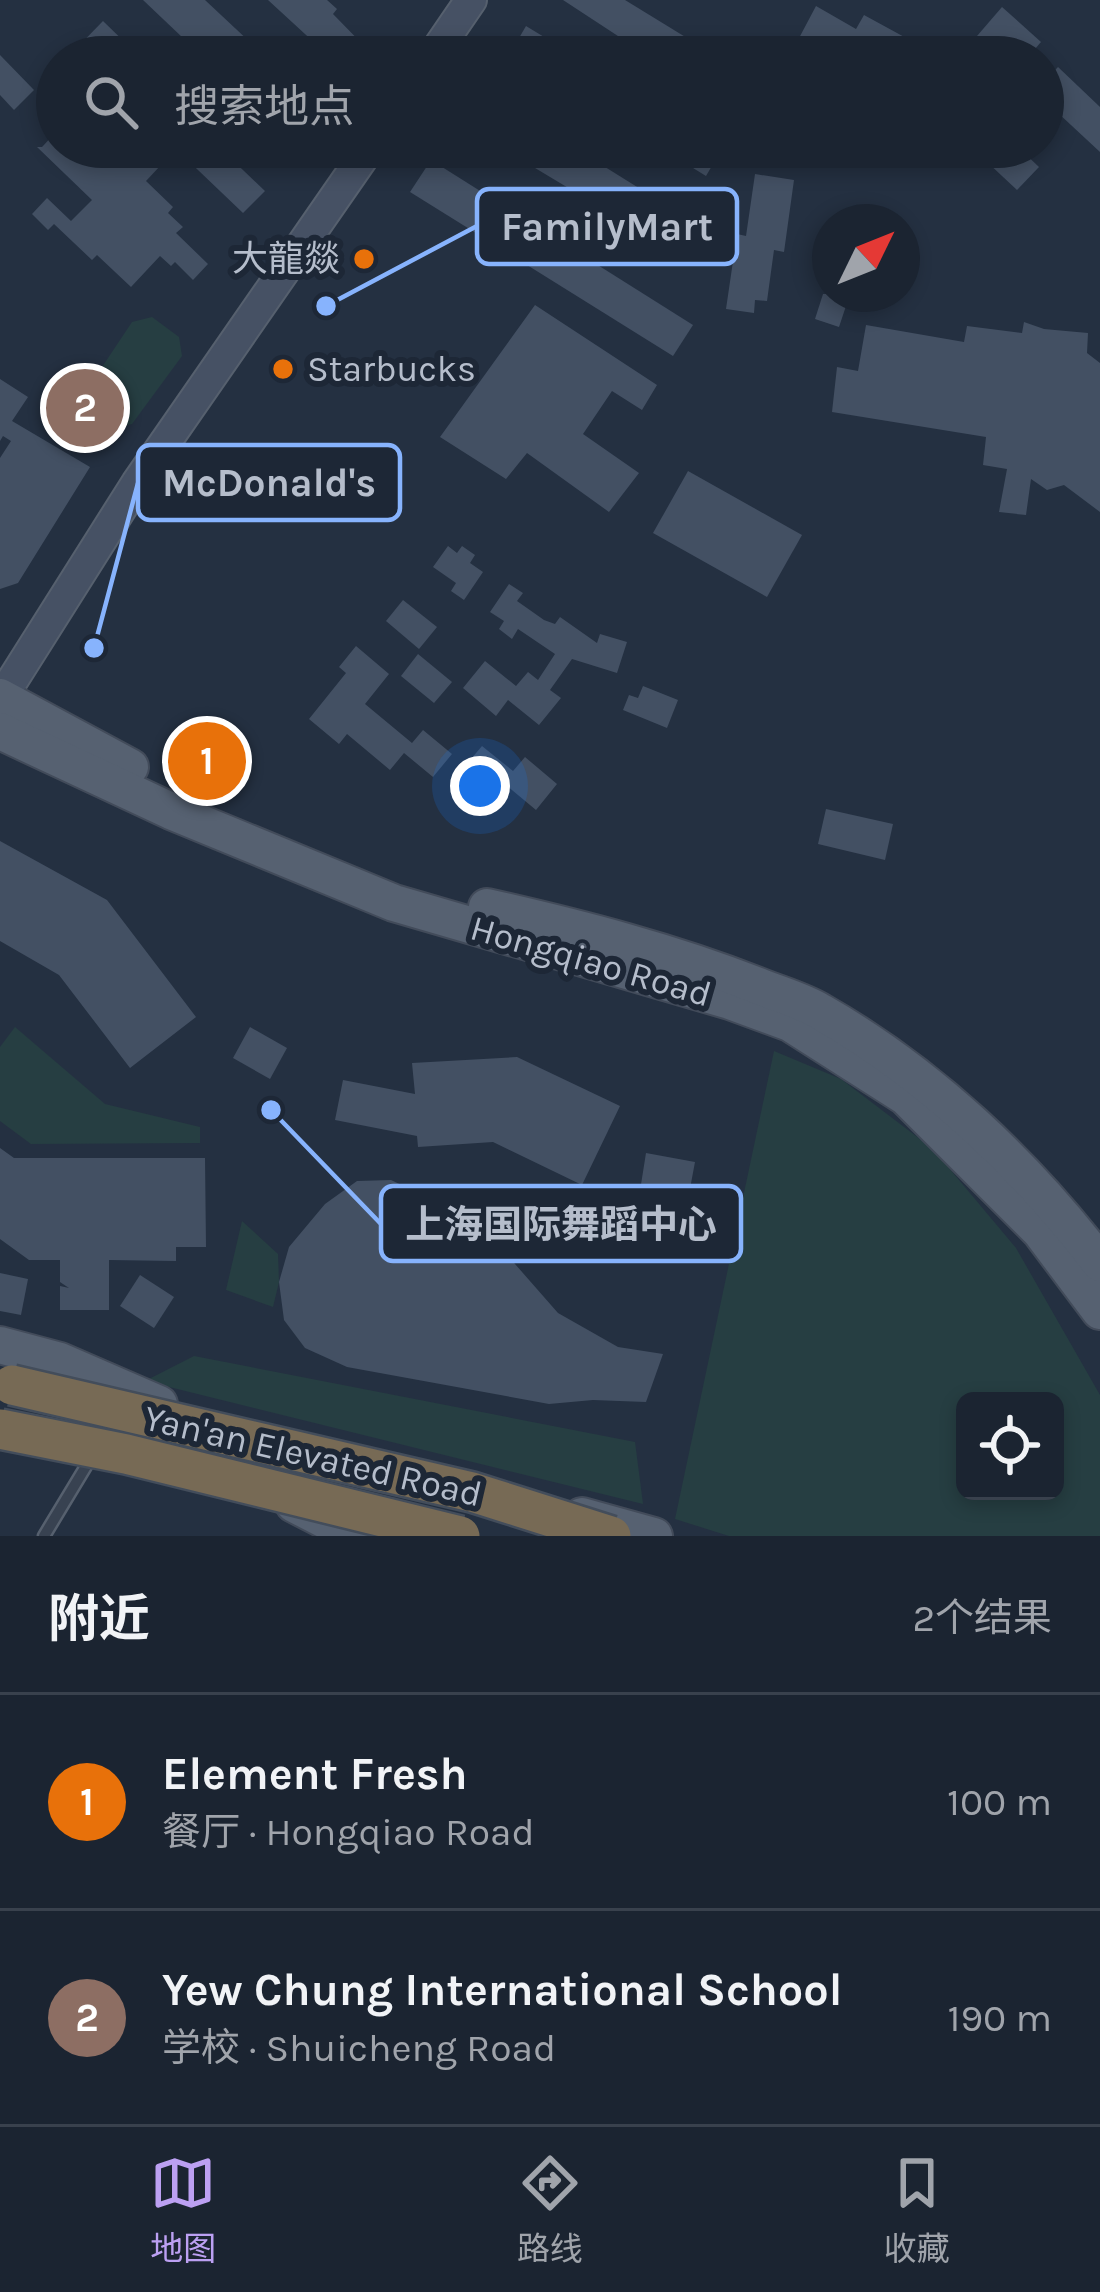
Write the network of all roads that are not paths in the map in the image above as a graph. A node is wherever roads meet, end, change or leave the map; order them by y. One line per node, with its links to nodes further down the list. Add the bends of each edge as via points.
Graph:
1 (471, 0): 2 (street)
2 (446, 36)
3 (355, 168): 4 (street, via 136,483)
4 (0, 698): 6 (main road, Hongqiao Road, via 178,792 427,893 715,969 818,1010 895,1060 991,1141)
5 (0, 730): 7 (main road, Hongqiao Road, via 394,903 790,1023 906,1097 1040,1231)
6 (1100, 1264)
7 (1100, 1311)
8 (0, 1345): 10 (main road)
9 (6, 1375): 10 (main road); 20 (highway, Yan'an Elevated Road, bridge, via 472,1492)
10 (159, 1404): 14 (main road)
11 (0, 1429): 13 (main road); 19 (highway, Yan'an Elevated Road, bridge)
12 (0, 1442): 13 (main road)
13 (96, 1450): 15 (main road); 16 (lane)
14 (462, 1482): 18 (main road); 21 (main road)
15 (280, 1497): 17 (main road); 18 (main road)
16 (44, 1536)
17 (356, 1536)
18 (446, 1536)
19 (460, 1536)
20 (611, 1536)
21 (654, 1536)

